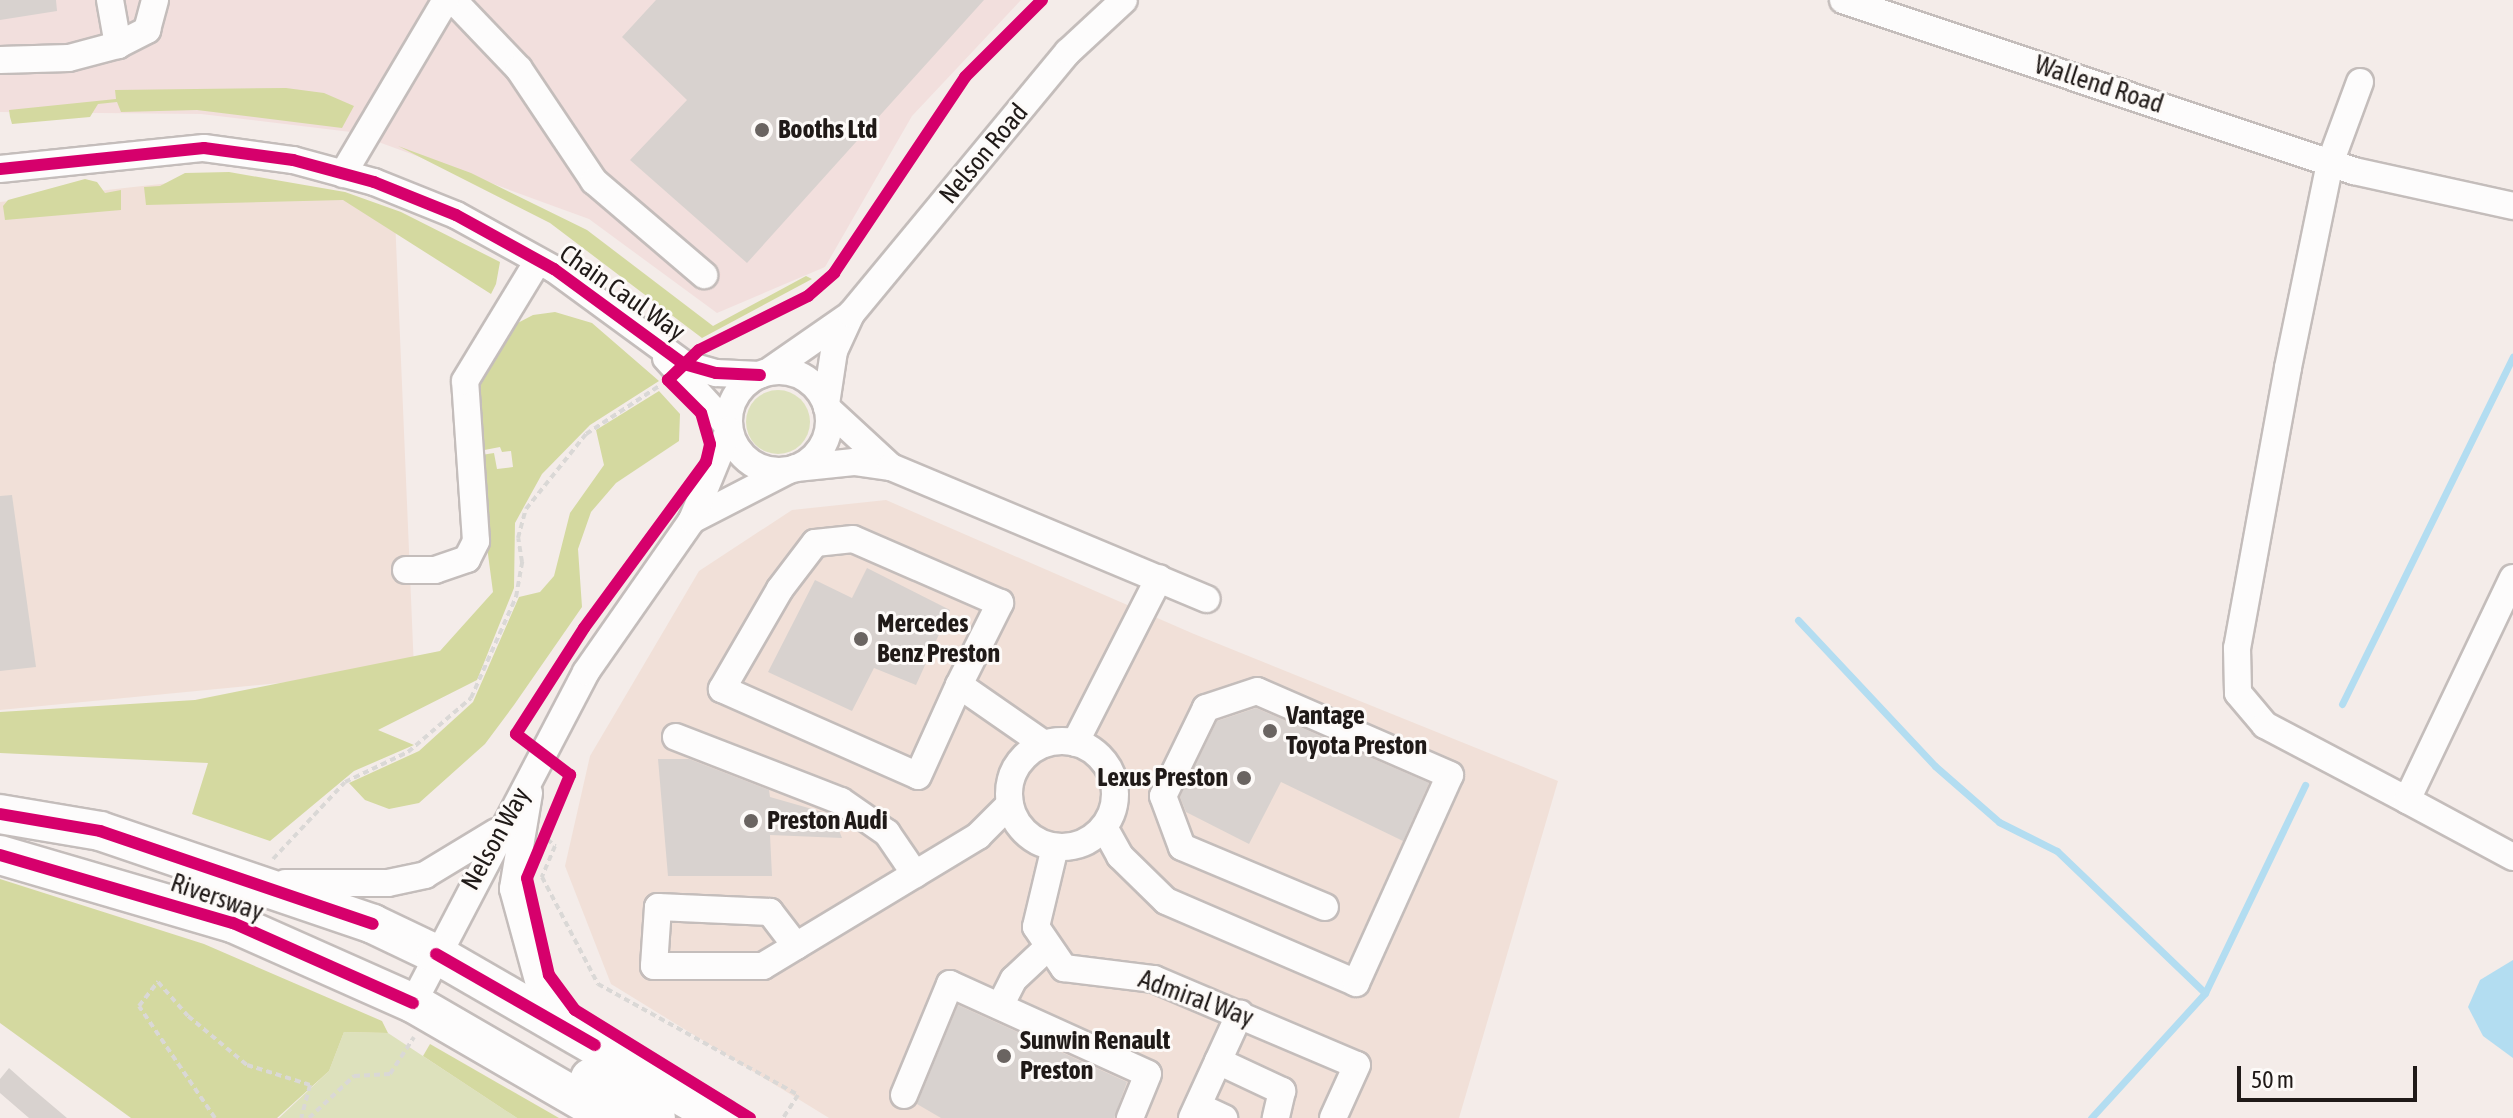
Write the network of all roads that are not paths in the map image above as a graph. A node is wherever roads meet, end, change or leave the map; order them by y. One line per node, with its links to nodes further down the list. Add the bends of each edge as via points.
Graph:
1 (110, 0): 7 (street)
2 (155, 0): 7 (street, via 147,30)
3 (446, 0): 12 (street)
4 (453, 0): 15 (street, via 519,69 594,181)
5 (1124, 0): 16 (street, Nelson Road, via 1068,52)
6 (1843, 0): 10 (street, Wallend Road)
7 (118, 45): 8 (street, via 69,58)
8 (0, 60)
9 (2360, 82): 10 (street)
10 (2342, 167): 13 (street, Wallend Road); 33 (street, via 2288,368 2235,673 2238,693 2265,725)
11 (0, 169): 12 (street, Chain Caul Way, via 204,148 293,160)
12 (343, 174): 14 (street, Chain Caul Way, via 456,215)
13 (2513, 206)
14 (538, 261): 17 (street, Chain Caul Way); 24 (street, via 465,381 476,541 467,559 435,570)
15 (704, 275)
16 (851, 314): 18 (street, Nelson Road); 19 (street, Nelson Road, via 834,351)
17 (662, 352): 18 (street, Chain Caul Way, via 716,373); 20 (street, Chain Caul Way)
18 (764, 373): 19 (street, via 797,374 820,391); 20 (street, via 735,395)
19 (827, 406): 21 (street); 22 (street, via 827,437 809,461)
20 (729, 429): 22 (street, via 745,458 758,467); 23 (street, Nelson Way)
21 (891, 467): 22 (street, via 854,462); 25 (street)
22 (793, 469): 23 (street, Nelson Way)
23 (692, 520): 32 (street, Nelson Way, via 586,672)
24 (406, 570)
25 (1159, 578): 27 (street); 30 (street)
26 (2513, 578): 33 (street)
27 (1207, 599)
28 (959, 685): 28 (street, via 1000,603 853,539 815,543 780,589 722,689 918,776); 31 (street)
29 (676, 737): 41 (street, via 841,801 887,833)
30 (1075, 743): 31 (street); 36 (street, via 1104,761 1112,777 1115,795)
31 (1044, 744): 34 (street, via 1017,766)
32 (532, 774): 37 (street, Nelson Way); 49 (street, via 513,889 521,929 540,988)
33 (2407, 800): 40 (street)
34 (1010, 804): 38 (street, via 1016,821 1035,840); 41 (street, via 978,836)
35 (0, 814): 42 (highway, Riversway, via 100,831)
36 (1104, 827): 38 (street, via 1083,843); 43 (street, via 1120,856 1166,901 1356,983 1450,775 1257,691 1206,708 1163,796 1182,847)
37 (501, 829): 42 (street, via 425,875 400,881 321,886); 46 (street, Nelson Way)
38 (1055, 847): 45 (street, via 1037,907 1036,927)
39 (0, 855): 46 (highway, Riversway, via 233,923)
40 (2513, 857)
41 (915, 874): 44 (street)
42 (257, 881): 46 (highway, Riversway)
43 (1325, 907)
44 (796, 946): 44 (street, via 770,912 658,907 654,966 763,966)
45 (1047, 948): 47 (street, via 1014,979); 48 (street, Admiral Way, via 1064,968 1154,979)
46 (424, 989): 49 (highway, Riversway); 53 (highway, Riversway); 54 (highway, via 440,990)
47 (1000, 1006): 51 (street, via 950,984); 56 (street, via 1148,1074)
48 (1240, 1013): 50 (street); 59 (street, Admiral Way, via 1357,1065)
49 (595, 1045): 55 (highway, Riversway)
50 (1218, 1061): 52 (street); 58 (street, via 1282,1091)
51 (904, 1095)
52 (1195, 1112): 57 (street)
53 (611, 1118)
54 (656, 1118)
55 (720, 1118)
56 (1130, 1118)
57 (1224, 1118)
58 (1276, 1118)
59 (1333, 1118)

